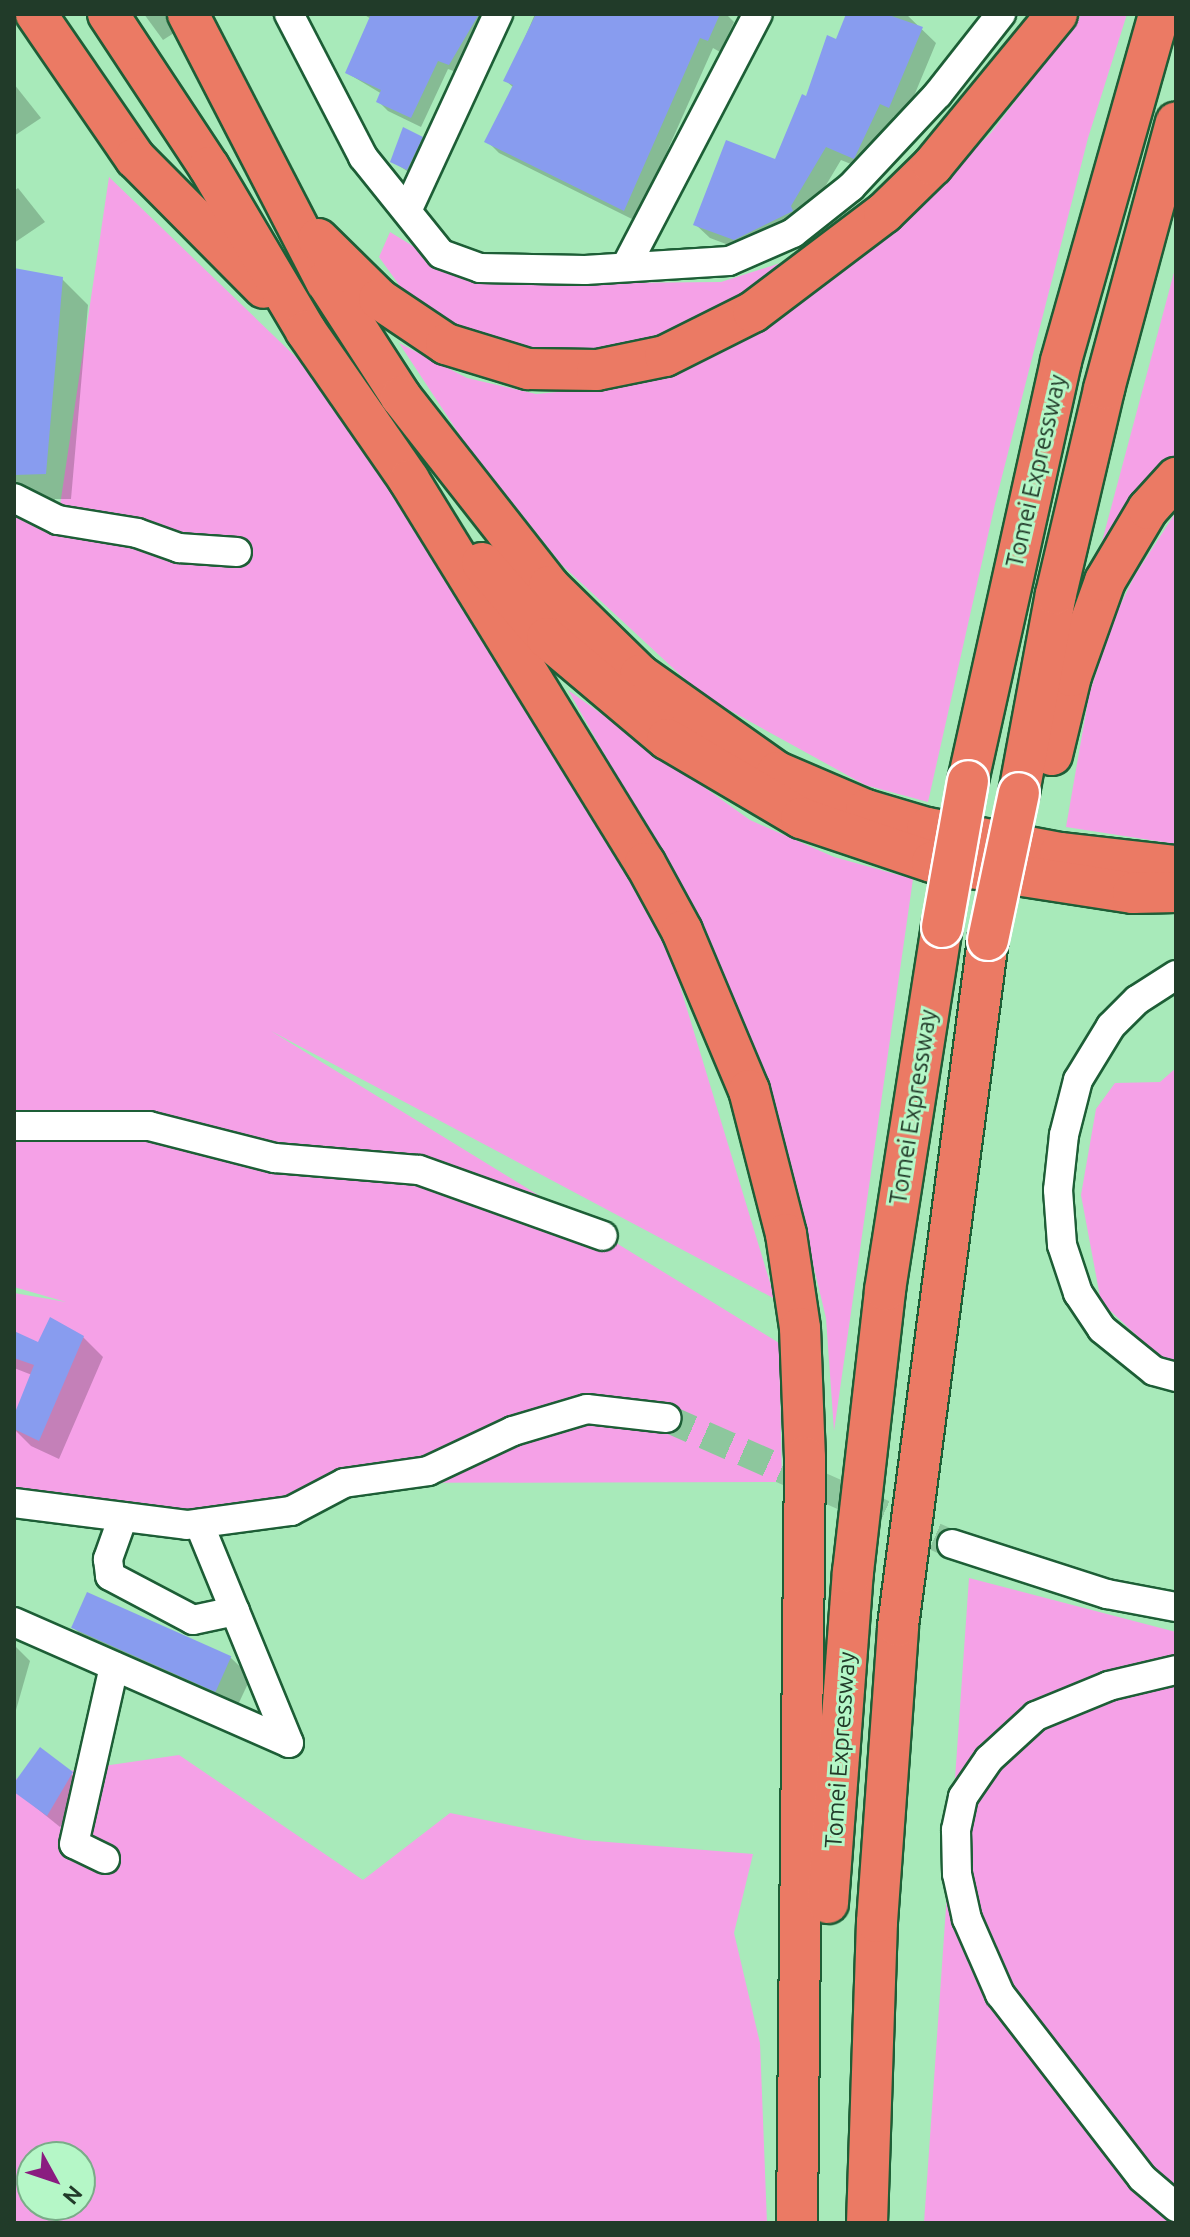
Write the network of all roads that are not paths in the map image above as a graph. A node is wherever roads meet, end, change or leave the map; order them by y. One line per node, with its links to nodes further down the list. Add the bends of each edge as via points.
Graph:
1 (36, 14): 14 (highway, via 135,158)
2 (108, 14): 14 (highway, via 209,167)
3 (188, 14): 12 (highway)
4 (289, 14): 11 (street, via 363,157)
5 (498, 14): 11 (street)
6 (758, 14): 13 (street)
7 (1001, 14): 13 (street, via 938,94 851,187 793,233 729,261)
8 (1057, 14): 12 (highway, via 933,165 884,213 753,312 665,356 597,370 528,369 446,344 379,299)
9 (1159, 14): 39 (highway, Tomei Expressway, bridge, via 1061,361 968,781 885,1290 853,1572 826,1941)
10 (1176, 123): 19 (highway, Tomei Expressway, via 1097,418)
11 (408, 209): 13 (street, via 441,254 480,268)
12 (293, 213): 20 (highway, via 354,328 502,531 599,638 689,714 777,772 866,810 927,828 1060,853)
13 (626, 266)
14 (306, 331): 16 (highway)
15 (1176, 478): 19 (highway, via 1148,509 1105,581)
16 (409, 480): 21 (highway, via 547,638 667,739 801,818 932,862 1133,893); 38 (highway, via 682,931 749,1090 780,1208 800,1328 805,1457)
17 (14, 498): 18 (street, via 58,520 137,533 179,548)
18 (237, 552)
19 (1030, 795): 40 (highway, Tomei Expressway, bridge, via 920,1427 898,1626 877,1922)
20 (1176, 866)
21 (1176, 892)
22 (1176, 975): 25 (street, via 1137,1000 1111,1026 1078,1080 1058,1190 1062,1245 1078,1293 1102,1329 1154,1371)
23 (14, 1126): 24 (street, via 149,1126 275,1158 419,1170)
24 (603, 1236)
25 (1176, 1377)
26 (666, 1418): 29 (street, via 573,1412 513,1431 428,1471 344,1483 291,1511)
27 (14, 1503): 28 (street)
28 (123, 1517): 29 (street); 32 (street, via 108,1559 110,1576 193,1620 213,1620)
29 (199, 1524): 32 (street)
30 (952, 1544): 31 (street, via 1107,1594)
31 (1176, 1607)
32 (235, 1611): 34 (street, via 289,1743)
33 (14, 1622): 34 (street)
34 (114, 1666): 36 (street, via 74,1844)
35 (1176, 1670): 37 (street, via 1109,1686 1036,1716 989,1759 963,1797 956,1830 957,1874 967,1919 1000,1994 1142,2178)
36 (105, 1859)
37 (1176, 2207)
38 (797, 2223)
39 (818, 2223)
40 (867, 2223)

